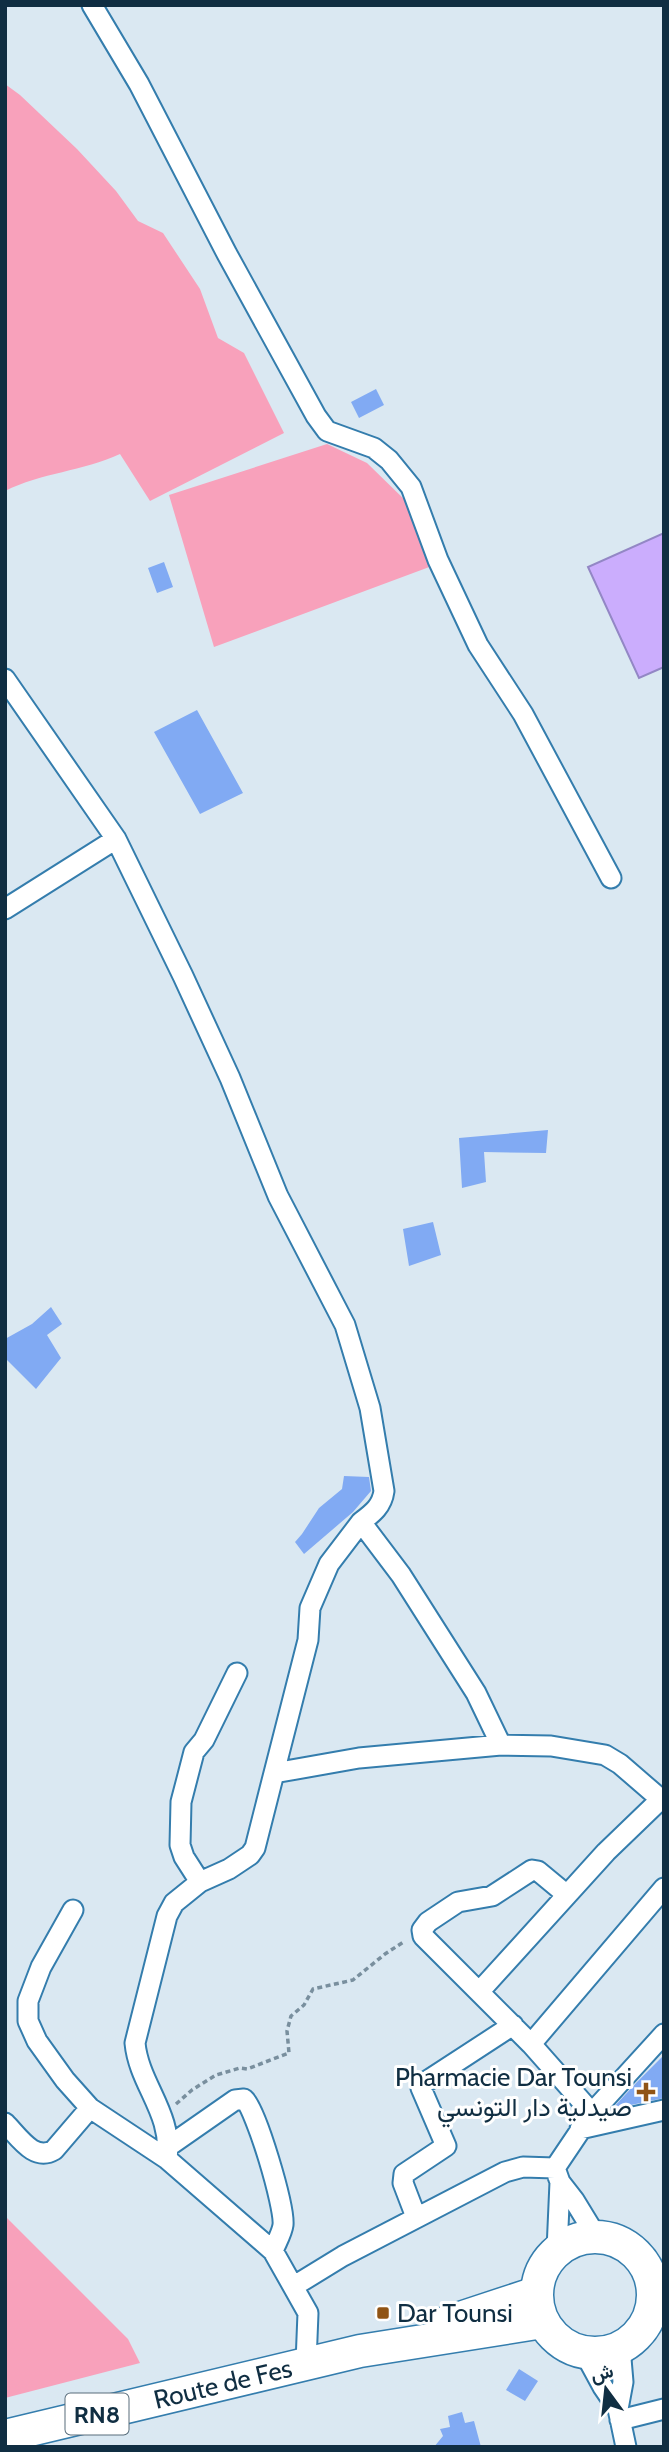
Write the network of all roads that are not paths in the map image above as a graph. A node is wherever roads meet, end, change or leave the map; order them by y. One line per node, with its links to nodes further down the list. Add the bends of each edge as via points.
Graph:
1 (92, 5): 4 (street, via 316,416 327,430 374,448 411,487 438,560 478,645 523,714)
2 (5, 679): 3 (street)
3 (116, 839): 5 (street); 6 (street, via 230,1078 278,1196 345,1325 370,1408 384,1491 377,1509)
4 (611, 878)
5 (5, 909)
6 (361, 1522): 8 (street, via 401,1575 476,1693); 9 (street, via 329,1564 310,1608 308,1640)
7 (237, 1672): 11 (street, via 194,1752 181,1802 180,1845)
8 (501, 1745): 9 (street, via 359,1758); 10 (street, via 551,1746 605,1755)
9 (274, 1773): 11 (street, via 255,1848 243,1861)
10 (662, 1801): 13 (street)
11 (200, 1882): 24 (street, via 174,1903 167,1916 135,2043 164,2119)
12 (664, 1888): 18 (street)
13 (566, 1895): 15 (street); 15 (street, via 532,1870 492,1896 458,1902 428,1922 423,1936)
14 (73, 1910): 19 (street, via 41,1967 27,2012 37,2041)
15 (479, 1993): 16 (street)
16 (513, 2025): 18 (street); 26 (street, via 421,2088 446,2146 404,2174)
17 (664, 2034): 21 (street)
18 (531, 2044): 21 (street)
19 (90, 2109): 22 (street, via 47,2154 35,2152); 24 (street)
20 (664, 2110): 23 (street)
21 (592, 2113): 23 (street)
22 (5, 2123)
23 (580, 2129): 25 (street)
24 (168, 2153): 29 (street); 29 (street, via 235,2100 248,2102 270,2165 283,2224)
25 (557, 2175): 26 (street, via 523,2168 505,2172); 27 (street); 28 (street)
26 (416, 2217): 31 (street)
27 (596, 2236): 28 (main road, via 575,2240); 30 (main road, via 622,2243)
28 (558, 2250): 33 (main road, via 544,2266)
29 (273, 2251): 31 (street)
30 (653, 2260): 32 (main road, via 652,2280)
31 (294, 2286): 36 (street, via 308,2313)
32 (659, 2298): 34 (main road, via 642,2329)
33 (540, 2307): 35 (main road, via 558,2340); 36 (main road, Route de Fes / RN8)
34 (620, 2347): 35 (main road, via 603,2353); 39 (street)
35 (584, 2352): 39 (street)
36 (306, 2364): 40 (main road, Route de Fes / RN8)
37 (664, 2409): 39 (street)
38 (664, 2421): 39 (street)
39 (622, 2427)
40 (5, 2436)

